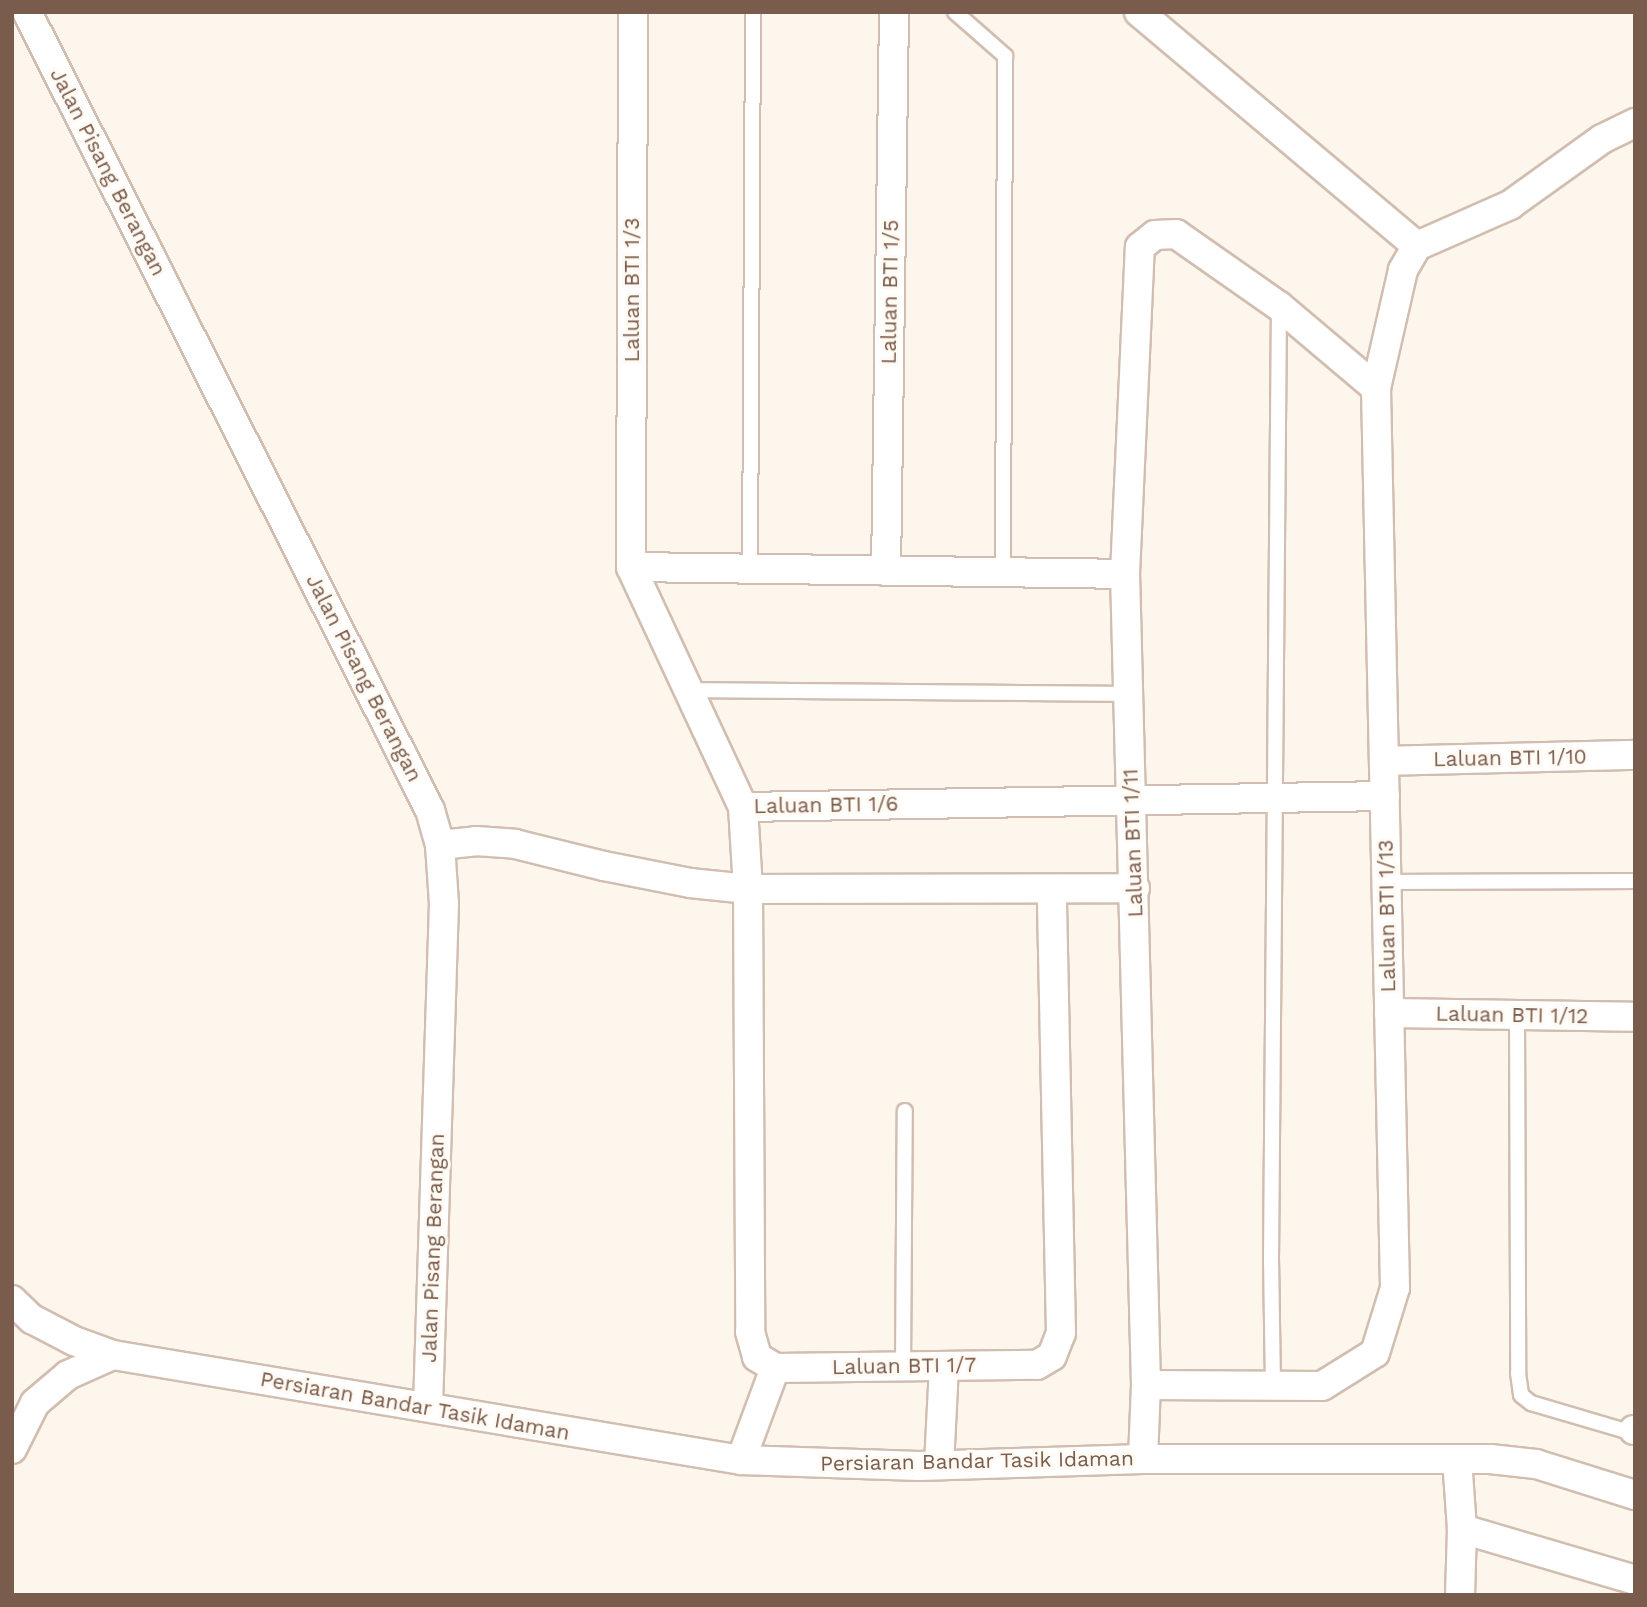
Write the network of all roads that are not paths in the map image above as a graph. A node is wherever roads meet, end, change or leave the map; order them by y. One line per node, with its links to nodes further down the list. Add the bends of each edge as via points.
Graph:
1 (27, 12): 24 (street, Jalan Pisang Berangan, via 430,810)
2 (634, 12): 11 (street, Laluan BTI 1/3)
3 (752, 12): 12 (lane)
4 (894, 12): 13 (street, Laluan BTI 1/5)
5 (954, 12): 14 (lane, via 1005,55)
6 (1139, 12): 8 (street)
7 (1635, 123): 8 (street, via 1602,139 1510,205)
8 (1417, 246): 10 (street, Laluan BTI 1/13, via 1403,270)
9 (1279, 306): 10 (street); 15 (street, Laluan BTI 1/11, via 1176,234 1155,235 1140,247); 21 (lane)
10 (1377, 388): 19 (street, Laluan BTI 1/13)
11 (631, 567): 12 (street); 16 (street, Laluan BTI 1/6)
12 (750, 569): 13 (street)
13 (886, 571): 14 (street)
14 (1003, 573): 15 (street)
15 (1125, 574): 17 (street, Laluan BTI 1/11)
16 (688, 690): 17 (lane); 23 (street, Laluan BTI 1/6)
17 (1128, 694): 22 (street, Laluan BTI 1/11)
18 (1635, 755): 19 (street, Laluan BTI 1/10)
19 (1384, 761): 20 (street, Laluan BTI 1/13)
20 (1385, 796): 21 (street, Laluan BTI 1/6); 26 (street, Laluan BTI 1/13)
21 (1275, 799): 22 (street, Laluan BTI 1/6); 40 (lane)
22 (1132, 800): 23 (street, Laluan BTI 1/6); 27 (street, Laluan BTI 1/11)
23 (743, 807): 28 (street)
24 (440, 845): 28 (street, via 477,841 515,844 616,869); 41 (street, Jalan Pisang Berangan, via 444,904)
25 (1635, 881): 26 (lane)
26 (1387, 882): 30 (street, Laluan BTI 1/13)
27 (1135, 888): 29 (street); 39 (street, Laluan BTI 1/11)
28 (748, 889): 29 (street); 38 (street, via 750,1332 757,1357)
29 (1052, 889): 37 (street, Laluan BTI 1/7, via 1061,1333 1052,1356 1037,1365)
30 (1390, 1013): 31 (street, Laluan BTI 1/12); 40 (street, Laluan BTI 1/13, via 1395,1288 1375,1353 1322,1386)
31 (1517, 1015): 32 (street, Laluan BTI 1/12); 42 (lane, via 1521,1395 1531,1404)
32 (1635, 1017)
33 (905, 1111): 36 (lane)
34 (12, 1300): 35 (street, Persiaran Bandar Tasik Idaman, via 32,1319)
35 (113, 1355): 41 (street, Persiaran Bandar Tasik Idaman); 43 (street, via 68,1376 35,1403)
36 (903, 1366): 37 (street, Laluan BTI 1/7); 38 (street, Laluan BTI 1/7)
37 (944, 1366): 47 (street)
38 (775, 1368): 46 (street)
39 (1146, 1385): 40 (street, Laluan BTI 1/13); 44 (street, Laluan BTI 1/11)
40 (1273, 1386)
41 (428, 1406): 46 (street, Persiaran Bandar Tasik Idaman)
42 (1635, 1430)
43 (12, 1448)
44 (1143, 1459): 45 (street, Persiaran Bandar Tasik Idaman); 47 (street, Persiaran Bandar Tasik Idaman)
45 (1457, 1459): 48 (street, Persiaran Bandar Tasik Idaman, via 1536,1464); 49 (street)
46 (741, 1460): 47 (street, Persiaran Bandar Tasik Idaman)
47 (939, 1465)
48 (1635, 1494)
49 (1462, 1530): 50 (street); 51 (street)
50 (1635, 1580)
51 (1460, 1595)

